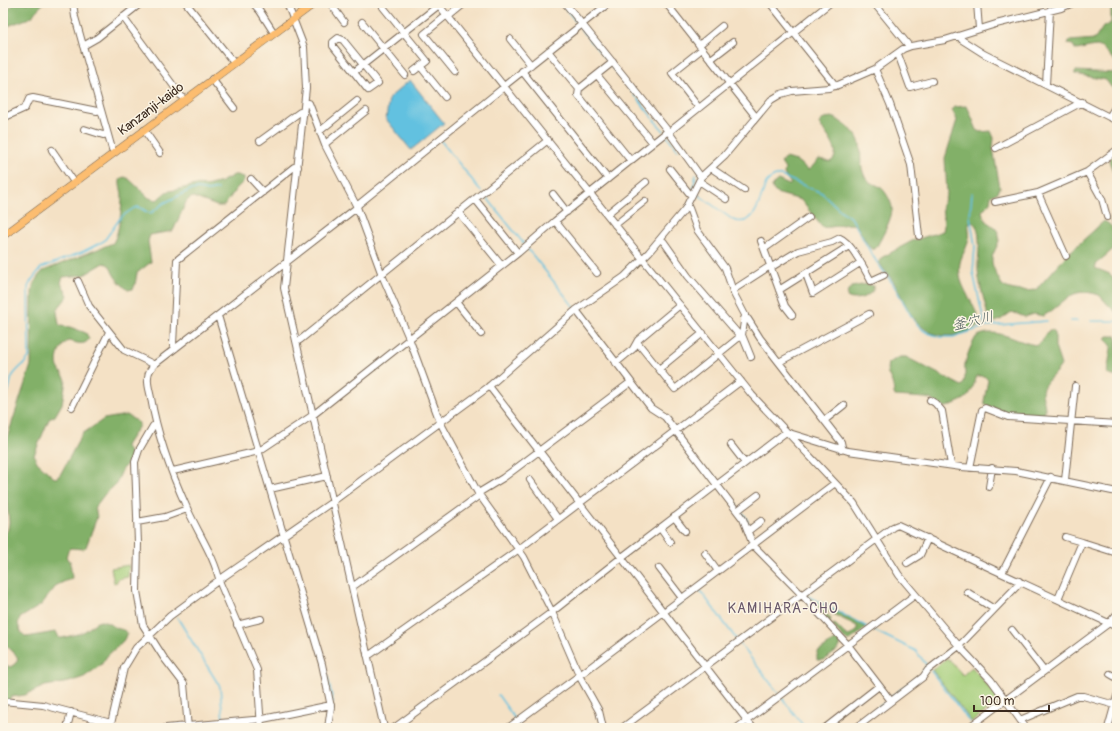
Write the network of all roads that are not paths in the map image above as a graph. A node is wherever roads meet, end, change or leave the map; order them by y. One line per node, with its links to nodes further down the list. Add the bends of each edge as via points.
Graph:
1 (73, 3): 34 (street)
2 (141, 3): 21 (street)
3 (186, 3): 42 (street)
4 (253, 3): 29 (street)
5 (287, 3): 22 (street)
6 (315, 3): 22 (main road, Kanzanji-kaido)
7 (330, 3): 23 (street)
8 (465, 3): 20 (street)
9 (565, 3): 25 (street)
10 (609, 3): 25 (street)
11 (666, 3): 36 (street)
12 (770, 3): 28 (street)
13 (830, 3): 28 (street)
14 (874, 3): 35 (street)
15 (977, 3): 27 (street)
16 (1071, 3): 19 (street)
17 (438, 4): 20 (street); 30 (street)
18 (383, 7): 30 (street)
19 (1050, 10): 27 (street); 56 (street)
20 (448, 16): 50 (street, via 424,34); 57 (street)
21 (123, 18): 34 (street); 61 (street)
22 (293, 19): 29 (main road, Kanzanji-kaido); 64 (street, via 304,47)
23 (344, 22)
24 (362, 22): 37 (street)
25 (582, 24): 38 (street); 41 (street)
26 (722, 26): 36 (street)
27 (979, 30): 31 (street)
28 (793, 32): 55 (street); 58 (street)
29 (274, 33): 42 (main road, Kanzanji-kaido)
30 (404, 33): 37 (street); 45 (street, via 427,61)
31 (958, 36): 35 (street); 56 (street, via 984,54)
32 (510, 39): 44 (street)
33 (733, 42): 40 (street)
34 (83, 46): 68 (street)
35 (909, 46): 39 (street)
36 (700, 47): 40 (street); 67 (street, via 672,73)
37 (384, 49): 43 (street); 51 (street)
38 (548, 51): 44 (street); 59 (street)
39 (898, 54): 46 (street); 54 (street, via 910,88)
40 (711, 59): 55 (street)
41 (613, 62): 52 (street); 78 (street)
42 (234, 63): 53 (main road, Kanzanji-kaido)
43 (363, 65): 49 (street); 49 (street, via 378,82 368,90); 49 (street, via 343,40 338,38 333,42 333,46)
44 (531, 65): 48 (street)
45 (420, 66): 47 (street); 60 (street)
46 (875, 69): 58 (street); 119 (street, via 911,165)
47 (414, 71)
48 (522, 71): 57 (street); 95 (street)
49 (354, 72)
50 (455, 72)
51 (405, 75)
52 (597, 75): 59 (street); 83 (street)
53 (212, 79): 61 (main road, Kanzanji-kaido); 66 (street)
54 (932, 81)
55 (730, 83): 67 (street); 71 (street)
56 (1046, 84): 63 (street)
57 (504, 86): 80 (street); 109 (street)
58 (836, 86): 71 (street, via 781,94 767,104)
59 (579, 89): 89 (street, via 578,94)
60 (445, 97)
61 (184, 100): 76 (main road, Kanzanji-kaido)
62 (357, 102): 77 (street)
63 (1082, 102): 72 (street); 84 (street)
64 (305, 103): 70 (street); 77 (street, via 310,103)
65 (1117, 104): 72 (street)
66 (234, 108)
67 (699, 108): 78 (street)
68 (100, 110): 73 (street, via 33,98 29,99 25,108); 79 (street)
69 (366, 111): 82 (street)
70 (304, 113): 81 (street, via 300,112); 90 (street)
71 (756, 117): 91 (street)
72 (1109, 117): 74 (street)
73 (3, 118)
74 (1117, 121)
75 (84, 129): 79 (street)
76 (144, 130): 87 (main road, Kanzanji-kaido); 88 (street)
77 (320, 131): 82 (street)
78 (668, 132): 83 (street); 96 (street)
79 (107, 134): 87 (street)
80 (548, 140): 101 (street); 105 (street)
81 (260, 141)
82 (325, 144): 109 (street)
83 (653, 144): 89 (street)
84 (996, 148)
85 (52, 150): 97 (street)
86 (1117, 150): 93 (street)
87 (114, 152): 97 (main road, Kanzanji-kaido)
88 (160, 153)
89 (631, 161): 95 (street)
90 (298, 167): 100 (street, via 294,167); 127 (street)
91 (711, 168): 96 (street); 99 (street)
92 (670, 169): 104 (street)
93 (1088, 172): 102 (street); 115 (street, via 1102,199)
94 (251, 179): 100 (street)
95 (608, 179): 101 (street)
96 (700, 179): 104 (street); 106 (street)
97 (74, 182): 118 (main road, Kanzanji-kaido)
98 (646, 182): 113 (street)
99 (744, 190)
100 (263, 192): 152 (street, via 178,260 173,345)
101 (590, 193): 112 (street); 113 (street)
102 (1038, 193): 108 (street); 125 (street)
103 (553, 194): 112 (street)
104 (692, 195): 110 (street)
105 (475, 199): 111 (street); 124 (street)
106 (726, 199)
107 (645, 201): 117 (street)
108 (995, 202)
109 (357, 206): 127 (street); 133 (street)
110 (687, 206): 120 (street); 136 (street, via 697,230 725,268)
111 (458, 212): 129 (street); 133 (street)
112 (567, 212): 116 (street)
113 (607, 214): 117 (street)
114 (809, 217): 123 (street)
115 (1106, 217)
116 (555, 221): 124 (street); 131 (street)
117 (615, 225): 126 (street)
118 (4, 232)
119 (919, 236)
120 (660, 239): 126 (street); 148 (street, via 688,276)
121 (761, 241): 123 (street)
122 (849, 246): 128 (street); 130 (street, via 843,239 838,238 798,251); 132 (street)
123 (764, 249): 130 (street)
124 (518, 253): 129 (street)
125 (1066, 256)
126 (643, 259): 139 (street); 140 (street, via 624,277)
127 (286, 263): 143 (street); 150 (street, via 284,288)
128 (860, 263): 132 (street, via 813,293); 134 (street, via 871,281)
129 (502, 266): 138 (street)
130 (770, 267): 136 (street); 137 (street)
131 (596, 273)
132 (806, 274): 137 (street)
133 (382, 275): 149 (street); 150 (street)
134 (884, 275)
135 (78, 281): 145 (street, via 88,306)
136 (733, 290): 144 (street, via 745,315)
137 (779, 290): 142 (street)
138 (456, 302): 147 (street); 149 (street)
139 (680, 305): 146 (street); 151 (street)
140 (576, 310): 156 (street); 161 (street)
141 (869, 314): 155 (street)
142 (792, 315)
143 (217, 316): 152 (street); 176 (street)
144 (744, 318): 148 (street); 155 (street, via 748,319)
145 (109, 332): 157 (street, via 124,350); 165 (street)
146 (703, 333): 153 (street); 158 (street)
147 (481, 334)
148 (741, 336): 153 (street); 154 (street)
149 (410, 338): 166 (street); 169 (street)
150 (296, 341): 166 (street)
151 (637, 342): 156 (street, via 633,349); 158 (street)
152 (176, 348): 157 (street)
153 (719, 354): 158 (street, via 675,389); 159 (street)
154 (751, 357)
155 (779, 362): 167 (street)
156 (616, 363): 160 (street)
157 (154, 365): 171 (street, via 149,372 148,382)
158 (659, 369)
159 (741, 381): 172 (street); 173 (street)
160 (631, 382): 172 (street, via 651,408 665,417); 177 (street)
161 (489, 386): 169 (street); 177 (street)
162 (1075, 386): 168 (street)
163 (930, 400): 179 (street, via 942,411)
164 (844, 405): 167 (street)
165 (72, 407)
166 (313, 415): 176 (street); 183 (street)
167 (825, 420): 175 (street, via 841,442)
168 (1072, 421): 170 (street); 180 (street, via 1008,416 986,408 982,410); 186 (street)
169 (440, 422): 192 (street); 194 (street)
170 (1117, 424)
171 (156, 426): 182 (street); 201 (street, via 153,426 135,462)
172 (675, 431): 188 (street); 195 (street)
173 (786, 432): 175 (street); 178 (street); 187 (street)
174 (731, 445): 178 (street)
175 (841, 450): 179 (street)
176 (259, 451): 182 (street); 190 (street)
177 (540, 451): 192 (street); 195 (street)
178 (745, 464): 188 (street)
179 (951, 466): 180 (street)
180 (970, 468): 181 (street)
181 (992, 468): 184 (street); 189 (street)
182 (173, 471): 196 (street)
183 (327, 476): 190 (street); 194 (street)
184 (1051, 478): 186 (street); 219 (street)
185 (530, 480): 199 (street)
186 (1065, 480): 191 (street)
187 (835, 483): 208 (street, via 858,508); 211 (street)
188 (717, 485): 197 (street); 198 (street)
189 (989, 487)
190 (270, 489): 205 (street)
191 (1117, 492)
192 (479, 494): 212 (street); 222 (street)
193 (758, 496): 197 (street)
194 (332, 502): 205 (street); 222 (street)
195 (579, 503): 199 (street); 215 (street)
196 (187, 509): 201 (street, via 165,517); 220 (street, via 211,556)
197 (737, 511): 204 (street)
198 (674, 517): 202 (street); 203 (street)
199 (558, 519): 212 (street)
200 (761, 521): 204 (street)
201 (137, 522): 237 (street, via 137,591 141,621)
202 (660, 528): 209 (street); 215 (street)
203 (685, 531)
204 (748, 531): 211 (street)
205 (284, 535): 220 (street); 251 (street, via 322,664)
206 (1065, 537): 210 (street)
207 (928, 538): 208 (street, via 898,525); 216 (street, via 920,555); 219 (street)
208 (877, 539): 224 (street); 225 (street, via 894,569)
209 (670, 542)
210 (1082, 542): 214 (street); 227 (street)
211 (753, 545): 218 (street); 224 (street)
212 (519, 549): 229 (street); 240 (street)
213 (705, 553): 218 (street)
214 (1117, 553)
215 (622, 557): 229 (street); 230 (street)
216 (907, 562)
217 (658, 568): 226 (street)
218 (718, 571): 226 (street)
219 (1002, 573): 221 (street)
220 (219, 580): 234 (street); 237 (street, via 170,616)
221 (1019, 581): 227 (street); 228 (street)
222 (352, 586): 240 (street)
223 (967, 592): 228 (street)
224 (802, 595): 238 (street); 241 (street)
225 (915, 595): 238 (street); 239 (street)
226 (682, 598): 230 (street)
227 (1058, 599): 233 (street)
228 (994, 610): 239 (street)
229 (552, 612): 244 (street); 264 (street)
230 (664, 612): 241 (street); 244 (street)
231 (1117, 614): 233 (street)
232 (261, 619): 234 (street)
233 (1109, 623): 235 (street); 242 (street)
234 (237, 625): 254 (street, via 258,674)
235 (1117, 627)
236 (1012, 630): 242 (street)
237 (149, 636): 257 (street, via 132,654 124,668); 258 (street, via 184,684)
238 (848, 645): 246 (street); 255 (street)
239 (959, 646): 248 (street, via 987,675); 250 (street)
240 (368, 655): 263 (street)
241 (706, 666): 255 (street); 267 (street)
242 (1044, 671): 248 (street)
243 (1110, 674): 245 (street)
244 (580, 675): 265 (street); 266 (street, via 599,711)
245 (1117, 678)
246 (879, 686): 250 (street); 270 (street)
247 (1117, 696): 252 (street)
248 (1006, 700): 256 (street); 272 (street)
249 (3, 701): 253 (street, via 43,705)
250 (891, 701): 271 (street)
251 (331, 705): 254 (street); 262 (street)
252 (1115, 707): 256 (street, via 1077,696); 274 (street)
253 (71, 712): 257 (street); 259 (street)
254 (260, 719): 258 (street); 261 (street)
255 (747, 720): 268 (street); 269 (street)
256 (1020, 720): 273 (street)
257 (111, 725)
258 (188, 727): 260 (street)
259 (67, 728)
260 (166, 728)
261 (261, 728)
262 (328, 728)
263 (384, 728)
264 (394, 728)
265 (508, 728)
266 (602, 728)
267 (622, 728)
268 (737, 728)
269 (753, 728)
270 (825, 728)
271 (856, 728)
272 (968, 728)
273 (1026, 728)
274 (1108, 728)

